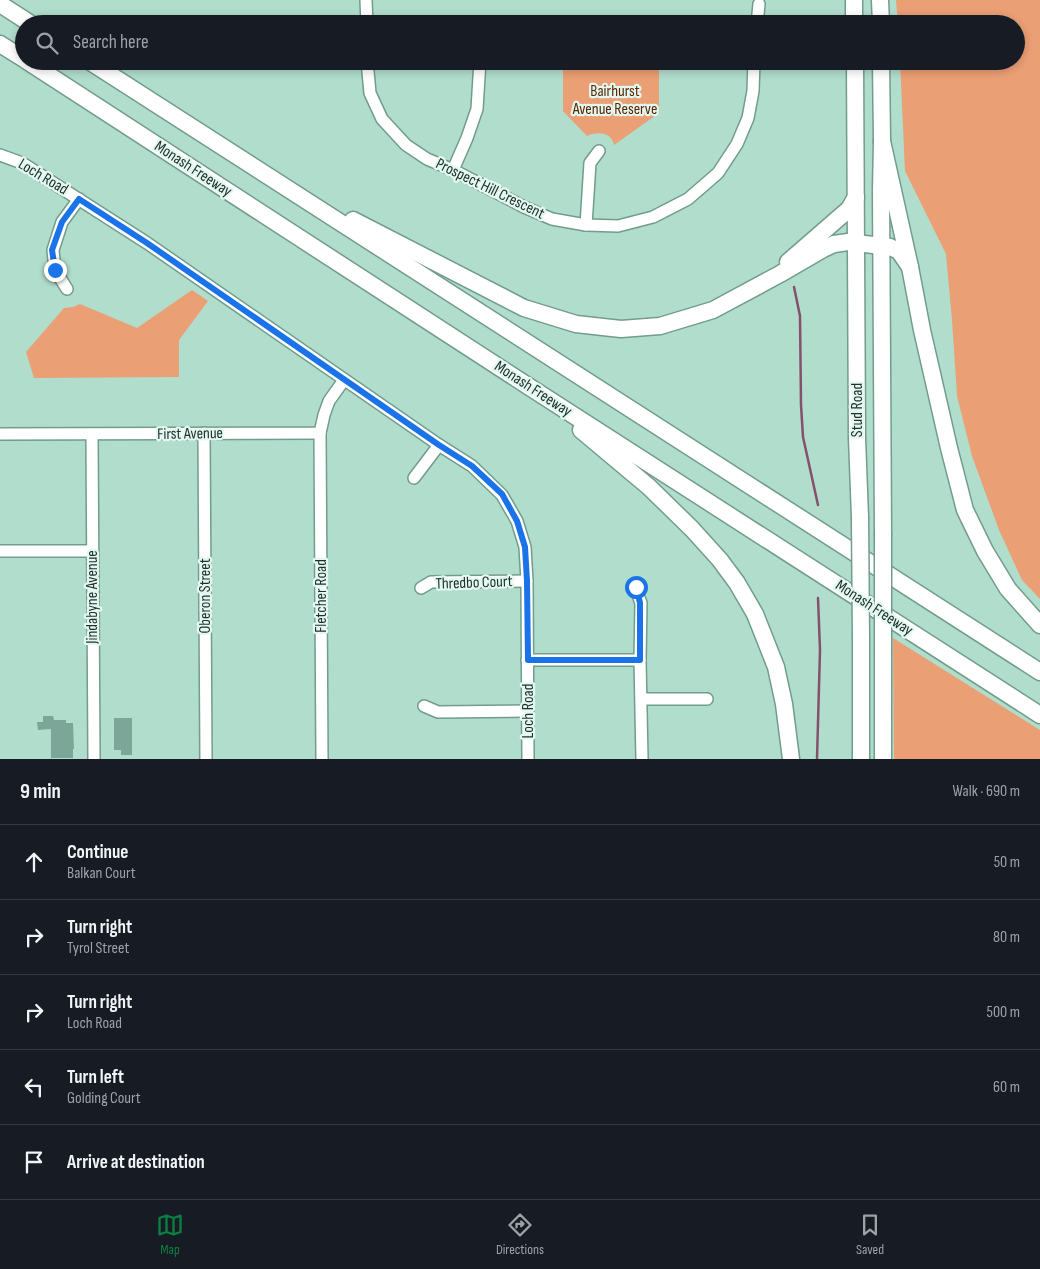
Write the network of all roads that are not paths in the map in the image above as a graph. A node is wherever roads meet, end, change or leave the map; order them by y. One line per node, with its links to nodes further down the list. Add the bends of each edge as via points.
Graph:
1 (366, 0): 7 (street)
2 (854, 0): 9 (highway)
3 (880, 0): 10 (highway)
4 (0, 4): 6 (highway)
5 (760, 4): 8 (street)
6 (17, 15)
7 (366, 15)
8 (759, 15)
9 (854, 15)
10 (881, 15)
11 (0, 44): 12 (highway)
12 (15, 53)
13 (41, 70): 34 (highway, Monash Freeway)
14 (103, 70): 24 (highway, Monash Freeway)
15 (368, 70): 23 (street, Prospect Hill Crescent, via 370,93 382,119 406,145)
16 (479, 70): 23 (street, via 477,109)
17 (754, 70): 27 (street, Prospect Hill Crescent, via 748,118 737,144 718,173 688,200 653,217 618,226)
18 (855, 70): 25 (highway, Stud Road)
19 (881, 70): 20 (highway, Stud Road)
20 (882, 141): 29 (highway, Stud Road); 30 (highway)
21 (599, 151): 27 (street, via 590,163)
22 (0, 155): 26 (street, Loch Road, via 22,163)
23 (453, 170): 27 (street, Prospect Hill Crescent, via 524,207 552,218)
24 (262, 174): 31 (highway, via 524,308 576,324 621,329 660,326 713,310); 49 (highway, Monash Freeway)
25 (856, 197): 28 (highway, Stud Road); 31 (highway, via 849,209 785,264)
26 (79, 199): 32 (street, via 62,222 52,250 55,270); 33 (street, Loch Road)
27 (586, 225)
28 (856, 242): 29 (highway); 31 (highway, via 823,248); 61 (highway, Stud Road, bridge)
29 (882, 245): 30 (highway, via 899,251); 62 (highway, Stud Road, bridge)
30 (910, 267): 46 (highway, via 965,510 1008,589)
31 (780, 274)
32 (67, 289)
33 (344, 380): 36 (street, via 328,401); 39 (street, Loch Road)
34 (528, 386): 54 (highway, Monash Freeway); 60 (highway, via 650,488 692,529 737,583 755,614 776,667)
35 (204, 433): 36 (street, First Avenue); 38 (street, First Avenue); 56 (street, Oberon Street)
36 (320, 433): 57 (street, Fletcher Road)
37 (0, 434): 38 (street, First Avenue)
38 (92, 434): 41 (street, Jindabyne Avenue)
39 (439, 445): 40 (street); 43 (street, Loch Road, via 472,466 502,494 517,521 525,547)
40 (414, 478)
41 (92, 551): 42 (street); 55 (street, Jindabyne Avenue)
42 (0, 552)
43 (527, 581): 45 (street, Thredbo Court, via 431,582); 47 (street, Loch Road)
44 (636, 587): 48 (street, via 640,603)
45 (421, 588)
46 (1040, 625)
47 (528, 660): 48 (street); 53 (street, Loch Road)
48 (640, 660): 50 (street)
49 (1040, 672)
50 (642, 699): 51 (street); 59 (street)
51 (707, 699)
52 (424, 706): 53 (street, via 438,712)
53 (528, 711): 58 (street, Loch Road)
54 (1040, 715)
55 (94, 759)
56 (206, 759)
57 (322, 759)
58 (528, 759)
59 (642, 759)
60 (791, 759)
61 (861, 759)
62 (884, 759)

